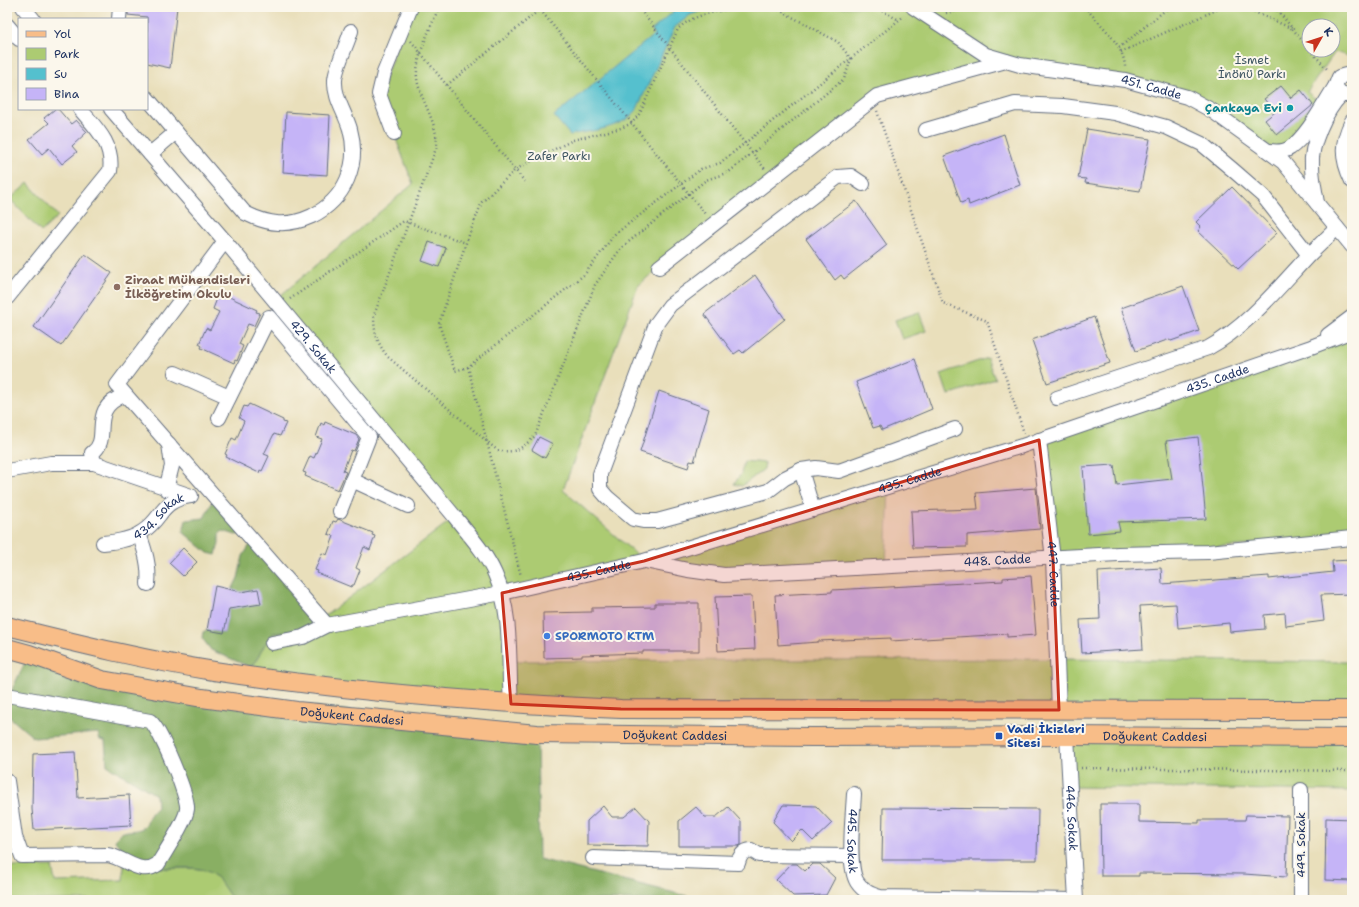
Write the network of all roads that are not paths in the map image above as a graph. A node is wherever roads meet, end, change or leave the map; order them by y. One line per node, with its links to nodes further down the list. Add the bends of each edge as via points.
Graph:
1 (23, 7): 5 (street)
2 (120, 7): 6 (street)
3 (411, 7): 18 (street, via 384,73 379,94)
4 (914, 8): 10 (street, 451. Cadde, via 986,55)
5 (32, 18)
6 (119, 18)
7 (7, 26): 9 (street)
8 (351, 31): 17 (street, via 335,79 336,94 351,130 350,174 344,190 331,204 316,214 299,222 280,224 261,221 246,213)
9 (18, 38)
10 (1006, 61): 19 (street, 451. Cadde, via 1125,80 1187,97 1211,110); 28 (street, via 877,96)
11 (1344, 86): 19 (street, via 1289,149); 23 (street, via 1319,130 1311,164)
12 (148, 99): 17 (street)
13 (81, 110): 29 (street, via 101,133 109,148 112,160 110,171)
14 (112, 110): 20 (street, 429. Sokak)
15 (1352, 120): 21 (street, via 1344,137 1343,158)
16 (926, 130): 27 (street, via 1015,104 1063,106 1116,113 1166,127 1202,144 1243,178 1263,196)
17 (176, 132): 20 (street)
18 (394, 134)
19 (1269, 151): 23 (street, 451. Cadde, via 1283,162)
20 (150, 154): 25 (street, 429. Sokak)
21 (1352, 181)
22 (863, 184): 44 (street, via 851,176 838,177 670,305 656,324 600,474 600,488 606,497 634,519 643,522 657,521 768,492)
23 (1317, 203): 24 (street, 451. Cadde)
24 (1337, 228): 26 (street, 451. Cadde); 27 (street)
25 (226, 241): 33 (street, 429. Sokak); 36 (street, via 117,385)
26 (1351, 245)
27 (1309, 255): 38 (street, via 1237,329 1208,348)
28 (659, 267)
29 (7, 298)
30 (1352, 317): 32 (street)
31 (1352, 331): 32 (street)
32 (1311, 347): 41 (street, 435. Cadde)
33 (332, 370): 35 (street); 59 (street, 429. Sokak, via 474,542 491,566)
34 (175, 373): 37 (street)
35 (321, 379): 37 (street, via 269,317); 46 (street, via 369,437)
36 (125, 395): 42 (street); 43 (street, via 108,404 102,416 100,445 92,453)
37 (229, 397): 39 (street)
38 (1057, 398)
39 (219, 418)
40 (955, 429): 44 (street, via 839,470)
41 (1033, 442): 52 (street, 435. Cadde); 56 (street, 447. Cadde)
42 (169, 444): 47 (street, via 172,466); 49 (street)
43 (94, 463): 45 (street, via 51,463); 47 (street)
44 (801, 470): 52 (street)
45 (7, 471)
46 (352, 480): 50 (street); 51 (street)
47 (166, 489): 48 (street)
48 (191, 496): 49 (street, 434. Sokak); 53 (street, 434. Sokak, via 168,503 156,519)
49 (215, 497): 60 (street)
50 (408, 506)
51 (340, 510)
52 (813, 510): 57 (street, 435. Cadde)
53 (139, 534): 55 (street, 434. Sokak); 58 (street, via 150,572)
54 (1352, 538): 56 (street, 448. Cadde, via 1208,552 1118,554)
55 (103, 544)
56 (1053, 559): 57 (street, 448. Cadde, via 724,575); 66 (street, 447. Cadde)
57 (644, 561): 59 (street, 435. Cadde)
58 (148, 584)
59 (502, 593): 60 (street, 435. Cadde); 65 (street, 429. Sokak, via 507,624)
60 (327, 625): 62 (street, 435. Cadde, via 303,637)
61 (7, 626): 65 (main road, Doğukent Caddesi, via 110,651 213,671 298,683)
62 (272, 643)
63 (7, 648): 68 (main road, Doğukent Caddesi, via 102,680 202,698 313,712 537,734)
64 (7, 696): 70 (street, via 150,721 160,733 186,797 187,809 158,864 152,868 139,868 107,855 22,856 14,837)
65 (511, 704): 66 (main road, Doğukent Caddesi, via 620,709)
66 (1059, 710): 67 (main road, Doğukent Caddesi)
67 (1352, 710)
68 (1067, 736): 69 (main road, Doğukent Caddesi); 75 (street, 446. Sokak)
69 (1352, 738)
70 (7, 781)
71 (1301, 790): 76 (street, 449. Sokak)
72 (854, 794): 73 (street, 445. Sokak)
73 (852, 856): 74 (street, via 759,855 751,850 740,856 738,863); 75 (street, 445. Sokak, via 856,881 867,893 880,897)
74 (593, 858)
75 (1076, 900)
76 (1300, 900)

